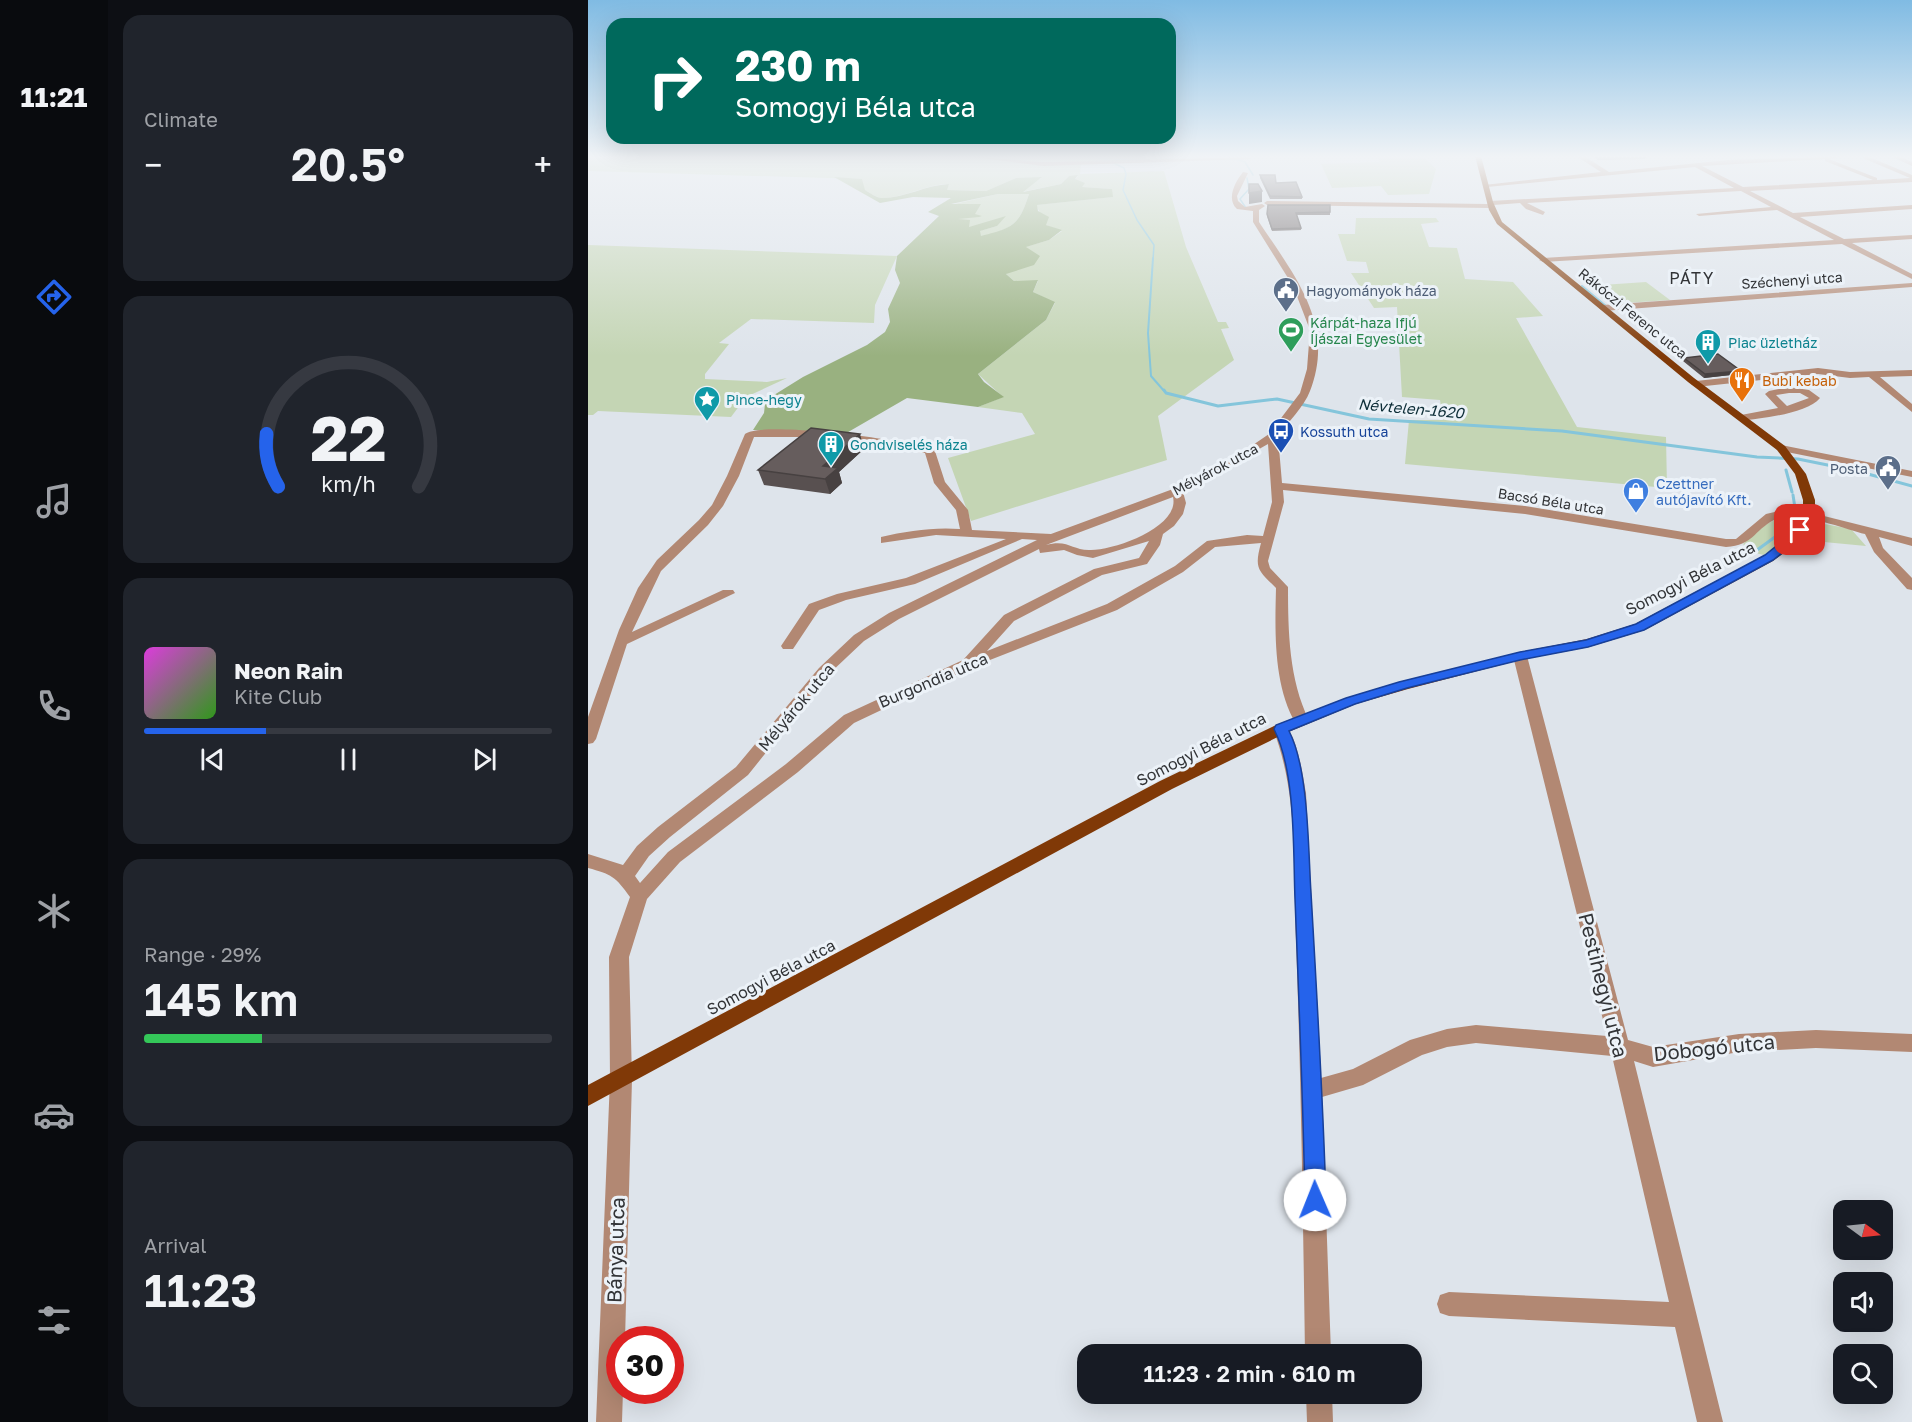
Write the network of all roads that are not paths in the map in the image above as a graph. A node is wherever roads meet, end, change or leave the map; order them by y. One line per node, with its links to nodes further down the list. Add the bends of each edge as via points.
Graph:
1 (1256, 222): 16 (street, Mélyárok utca, via 1297,286 1314,330 1312,369 1305,393)
2 (1497, 222): 6 (main road, Rákóczi Ferenc utca)
3 (1807, 222): 5 (street)
4 (1912, 237): 5 (street)
5 (1843, 241): 6 (street); 7 (street)
6 (1543, 260): 9 (main road, Rákóczi Ferenc utca)
7 (1912, 277)
8 (1912, 285): 9 (street, Széchenyi utca)
9 (1603, 308): 12 (main road, Rákóczi Ferenc utca)
10 (1912, 373): 11 (street)
11 (1873, 376): 12 (street, via 1818,371); 13 (street)
12 (1696, 384): 15 (main road, Rákóczi Ferenc utca)
13 (1912, 409)
14 (1786, 411): 15 (street)
15 (1742, 418): 17 (main road, Rákóczi Ferenc utca)
16 (1273, 436): 19 (street); 20 (street, Mélyárok utca)
17 (1786, 454): 18 (street); 21 (main road, Rákóczi Ferenc utca, via 1800,474 1809,500)
18 (1912, 474)
19 (1278, 486): 21 (street, Bacsó Béla utca, via 1525,510 1726,543 1739,542 1776,515 1792,512); 28 (street)
20 (1177, 491): 24 (street, via 1180,508); 26 (street, Mélyárok utca)
21 (1809, 517): 22 (street, Bacsó Béla utca); 35 (main road, Somogyi Béla utca, via 1789,543 1769,558 1640,627 1588,643)
22 (1869, 530): 29 (street, Bacsó Béla utca); 31 (street, via 1878,549)
23 (967, 533): 25 (street, Mélyárok utca); 27 (street, Mélyárok utca, via 937,530); 33 (street, via 962,510 940,483 930,450 812,434 750,434 733,476 709,517 654,572)
24 (1157, 534): 30 (street, via 1088,555 1070,546 1057,545); 36 (street, via 1143,561 1098,572 1009,618)
25 (1019, 537): 26 (street, Mélyárok utca); 34 (street, Mélyárok utca, via 910,581 814,607)
26 (1054, 537): 30 (street, Mélyárok utca)
27 (885, 540)
28 (1268, 540): 36 (street, Burgondia utca, via 1211,544 1179,569 1112,607); 37 (street, via 1262,561 1264,569 1282,586 1281,614 1293,705)
29 (1912, 542)
30 (957, 584): 42 (street, Mélyárok utca, via 859,638 824,671 742,771 664,832)
31 (1912, 586)
32 (728, 593): 33 (street)
33 (623, 641): 39 (street)
34 (788, 646)
35 (1520, 656): 37 (main road, Somogyi Béla utca, via 1404,685); 44 (street, Pestihegyi utca)
36 (968, 664): 41 (street, Burgondia utca, via 849,719)
37 (1301, 720): 38 (main road, Somogyi Béla utca)
38 (1281, 729): 46 (main road, Somogyi Béla utca, via 1155,791); 47 (street, via 1290,747 1299,820)
39 (588, 739)
40 (594, 863): 42 (street, via 614,868)
41 (661, 870): 42 (street); 43 (street, Burgondia utca)
42 (625, 876): 43 (street)
43 (639, 896): 46 (street, via 619,957)
44 (1620, 1047): 45 (street, Dobogó utca, via 1653,1057 1738,1043 1816,1039); 47 (street, Dobogó utca, via 1476,1034 1447,1038 1417,1047 1356,1078); 50 (street, Pestihegyi utca)
45 (1910, 1048)
46 (621, 1079): 48 (main road, Somogyi Béla utca); 53 (street, Bánya utca)
47 (1313, 1090): 51 (street)
48 (588, 1096)
49 (1449, 1304): 50 (street)
50 (1685, 1316): 55 (street, Pestihegyi utca)
51 (1318, 1344)
52 (1319, 1404): 54 (street)
53 (609, 1422)
54 (1320, 1422)
55 (1710, 1422)

